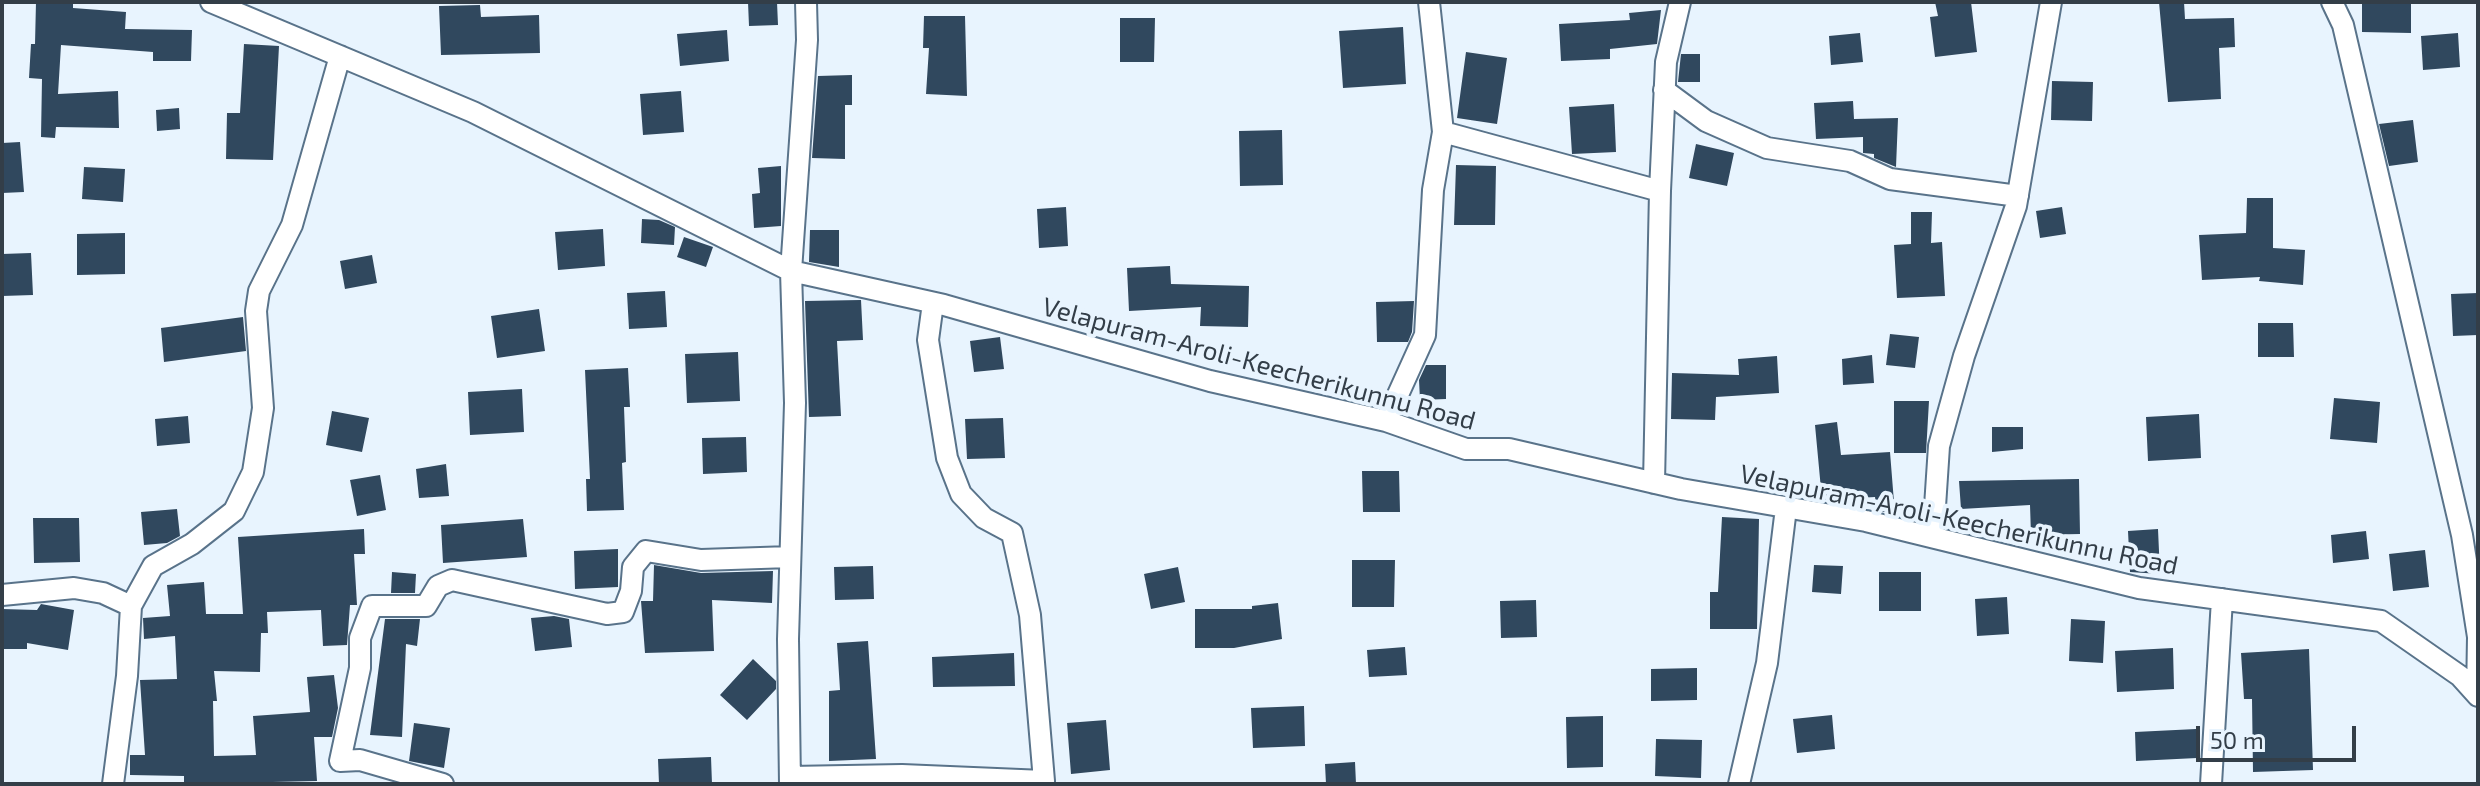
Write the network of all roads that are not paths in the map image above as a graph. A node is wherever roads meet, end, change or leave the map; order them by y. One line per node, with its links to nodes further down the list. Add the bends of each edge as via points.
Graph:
1 (211, 2): 7 (street, Velapuram-Aroli-Keecherikunnu Road)
2 (806, 2): 12 (street)
3 (1429, 2): 9 (street)
4 (1680, 2): 8 (street)
5 (2051, 2): 11 (street)
6 (2332, 2): 22 (street, via 2343,25 2462,535 2478,637)
7 (340, 56): 12 (street, Velapuram-Aroli-Keecherikunnu Road, via 473,112); 21 (street, via 292,225 259,291 263,408 253,472 234,511 153,566)
8 (1664, 90): 10 (street); 11 (street, via 1706,121 1767,148 1850,161 1890,179)
9 (1443, 132): 10 (street); 14 (street, via 1433,190 1425,335)
10 (1660, 191): 15 (street)
11 (2018, 196): 17 (street, via 1939,446)
12 (791, 271): 13 (street, Velapuram-Aroli-Keecherikunnu Road); 18 (street, via 795,403)
13 (933, 303): 14 (street, Velapuram-Aroli-Keecherikunnu Road, via 1210,381); 23 (street, via 928,340 947,458 961,494 984,518 1012,533 1030,615 1044,781 902,775)
14 (1386, 421): 15 (street, Velapuram-Aroli-Keecherikunnu Road, via 1466,449 1509,449)
15 (1654, 483): 16 (street, Velapuram-Aroli-Keecherikunnu Road)
16 (1786, 508): 17 (street, Velapuram-Aroli-Keecherikunnu Road); 26 (street, via 1767,663)
17 (1933, 537): 20 (street, Velapuram-Aroli-Keecherikunnu Road, via 2139,588)
18 (790, 557): 23 (street); 25 (street, via 701,560 646,551 633,567 623,612 615,613 452,580 438,586 426,606 372,606 360,638 360,668 340,761 360,760)
19 (2, 595): 21 (street, via 74,588)
20 (2222, 599): 22 (street, Velapuram-Aroli-Keecherikunnu Road, via 2381,621 2460,676); 27 (street)
21 (131, 606): 24 (street)
22 (2477, 696)
23 (790, 780)
24 (113, 784)
25 (443, 784)
26 (1739, 784)
27 (2211, 784)

